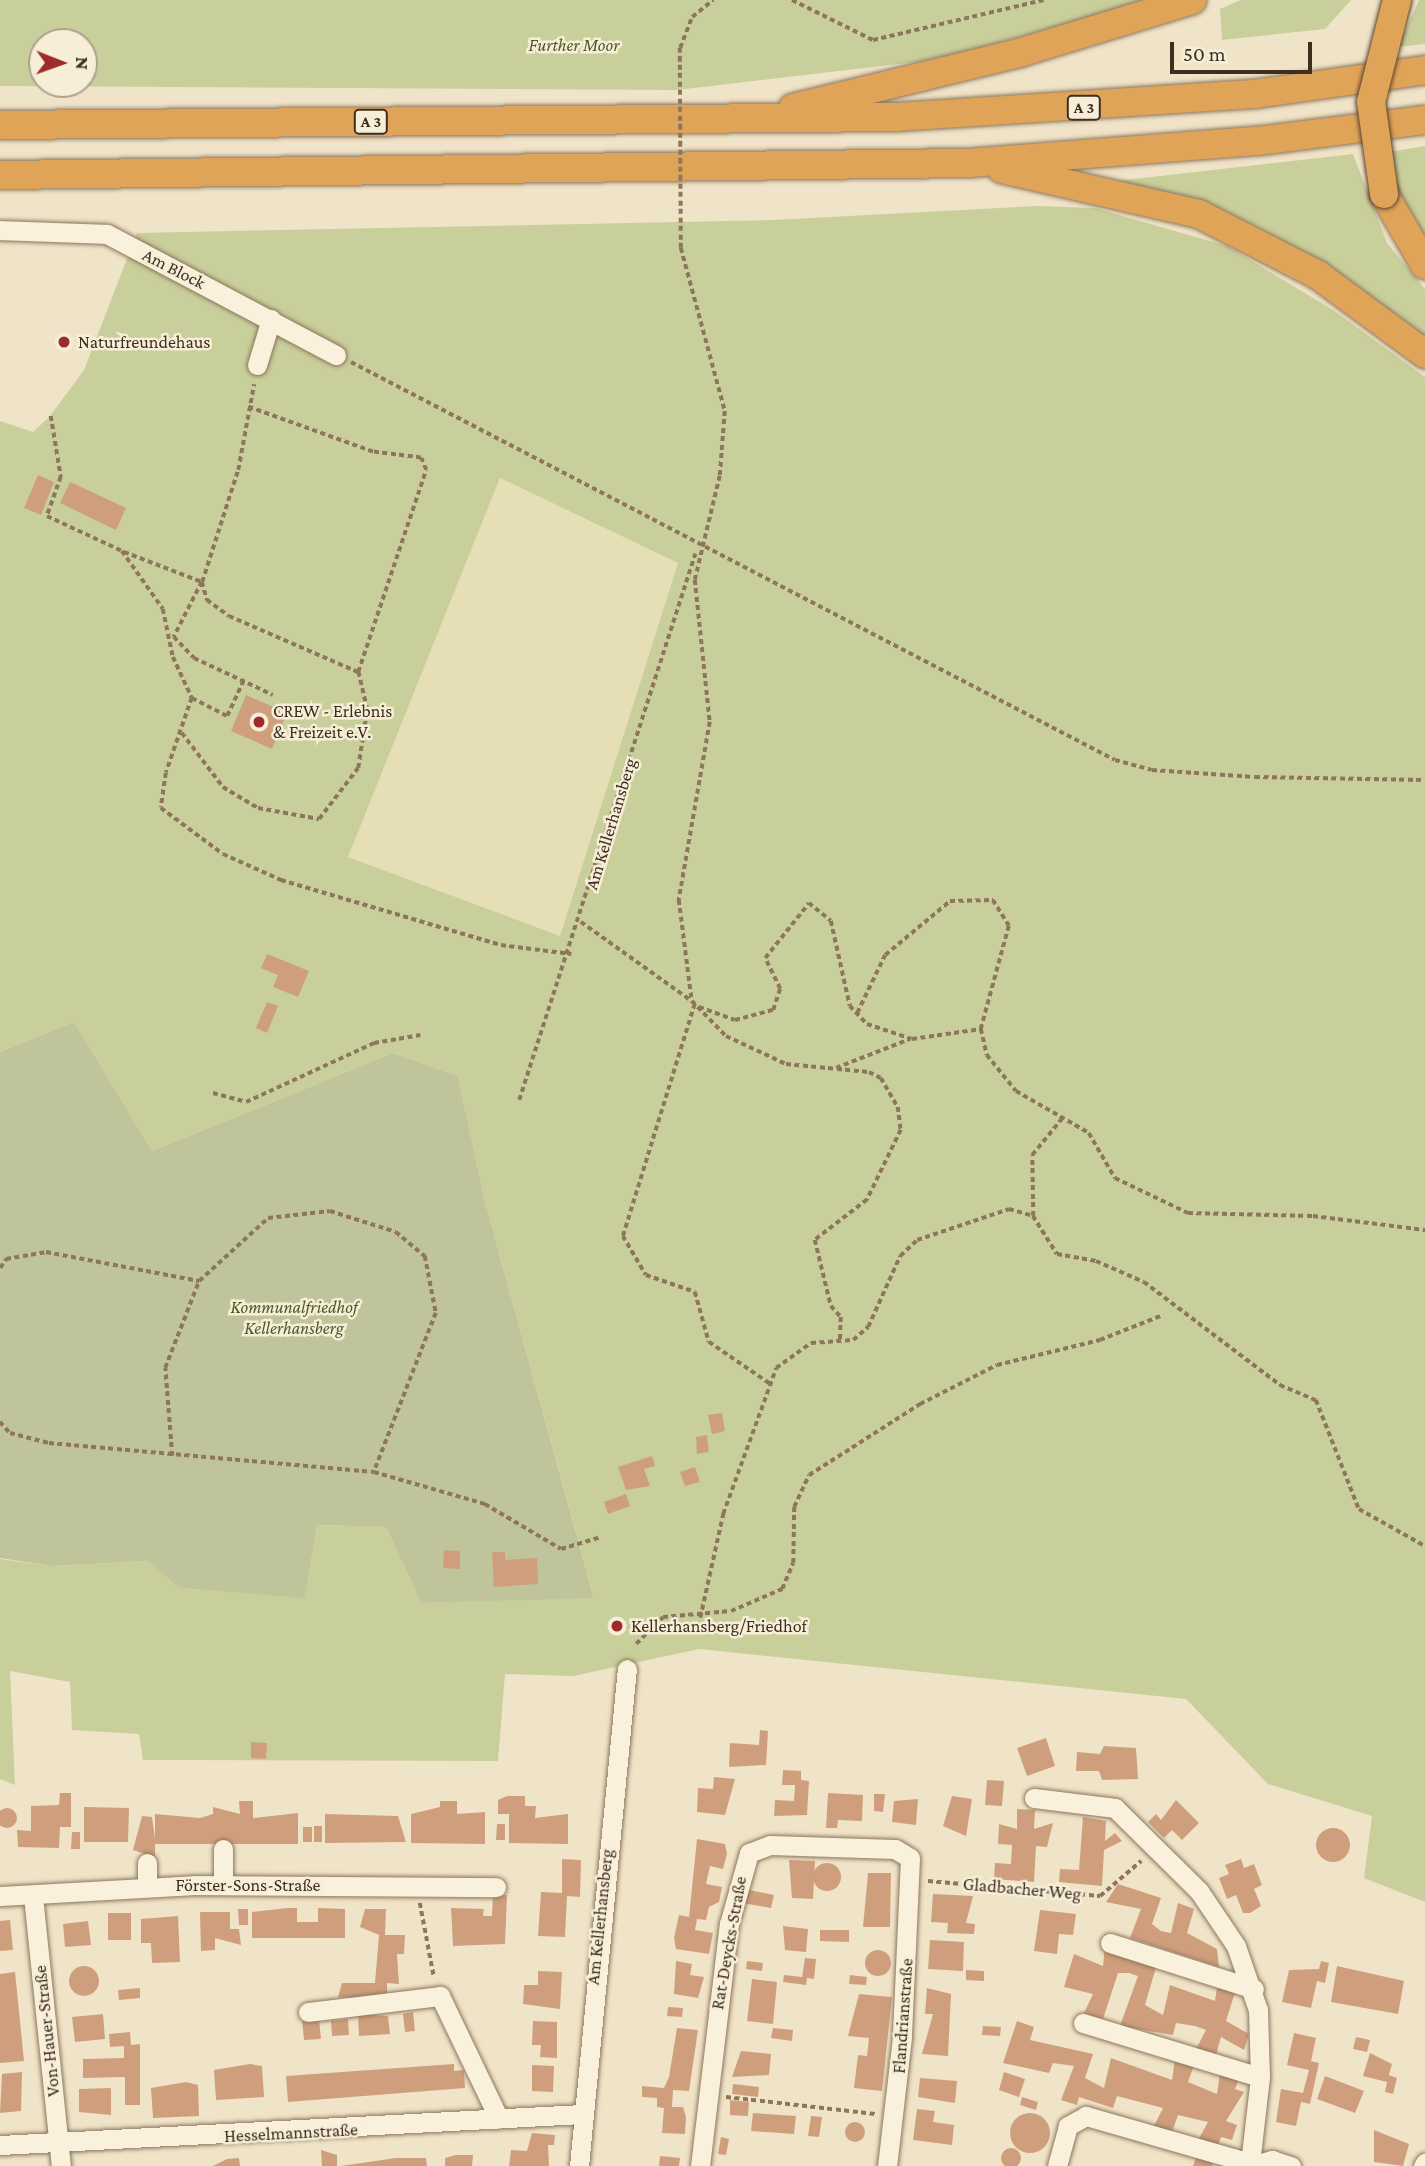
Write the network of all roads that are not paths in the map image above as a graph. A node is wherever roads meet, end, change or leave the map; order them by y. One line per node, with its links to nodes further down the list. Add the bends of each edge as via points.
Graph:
1 (1192, 0): 4 (highway, via 1022,52)
2 (1397, 0): 10 (highway, bridge, via 1371,102 1384,194)
3 (1425, 70): 4 (highway, A 3, via 1071,109)
4 (742, 120): 6 (highway, A 3)
5 (1425, 120): 7 (highway, via 1258,141)
6 (0, 125)
7 (969, 163): 8 (highway); 12 (highway, via 1199,214 1318,275)
8 (0, 175)
9 (0, 230): 11 (street, Am Block, via 107,234)
10 (1425, 265)
11 (271, 319): 13 (street, Am Block); 14 (street)
12 (1425, 354)
13 (337, 355)
14 (257, 365)
15 (626, 1669): 30 (street, Am Kellerhansberg)
16 (1034, 1798): 26 (street, via 1115,1808 1199,1891 1236,1946)
17 (223, 1849): 20 (street)
18 (148, 1863): 21 (street)
19 (912, 1873): 37 (street, Rat-Deycks-Straße, via 904,1851 895,1849 770,1845 749,1853 729,1924); 38 (street, Flandrianstraße, via 895,2116)
20 (223, 1885): 21 (street, Förster-Sons-Straße); 22 (street, Förster-Sons-Straße)
21 (147, 1886): 24 (street, Förster-Sons-Straße)
22 (496, 1887)
23 (0, 1896): 24 (street, Förster-Sons-Straße)
24 (33, 1896): 33 (street, Von-Hauer-Straße)
25 (1110, 1943): 26 (street)
26 (1254, 1989): 29 (street)
27 (308, 2012): 31 (street, via 440,1996)
28 (1083, 2023): 29 (street)
29 (1260, 2077): 34 (street)
30 (582, 2114): 31 (street, Hesselmannstraße); 36 (street, Am Kellerhansberg)
31 (499, 2119): 33 (street, Hesselmannstraße)
32 (0, 2145): 33 (street, Hesselmannstraße)
33 (59, 2145): 35 (street, Von-Hauer-Straße)
34 (1250, 2164): 39 (street, via 1086,2116 1068,2126); 40 (street)
35 (61, 2166)
36 (579, 2166)
37 (700, 2166)
38 (887, 2166)
39 (1057, 2166)
40 (1291, 2166)

